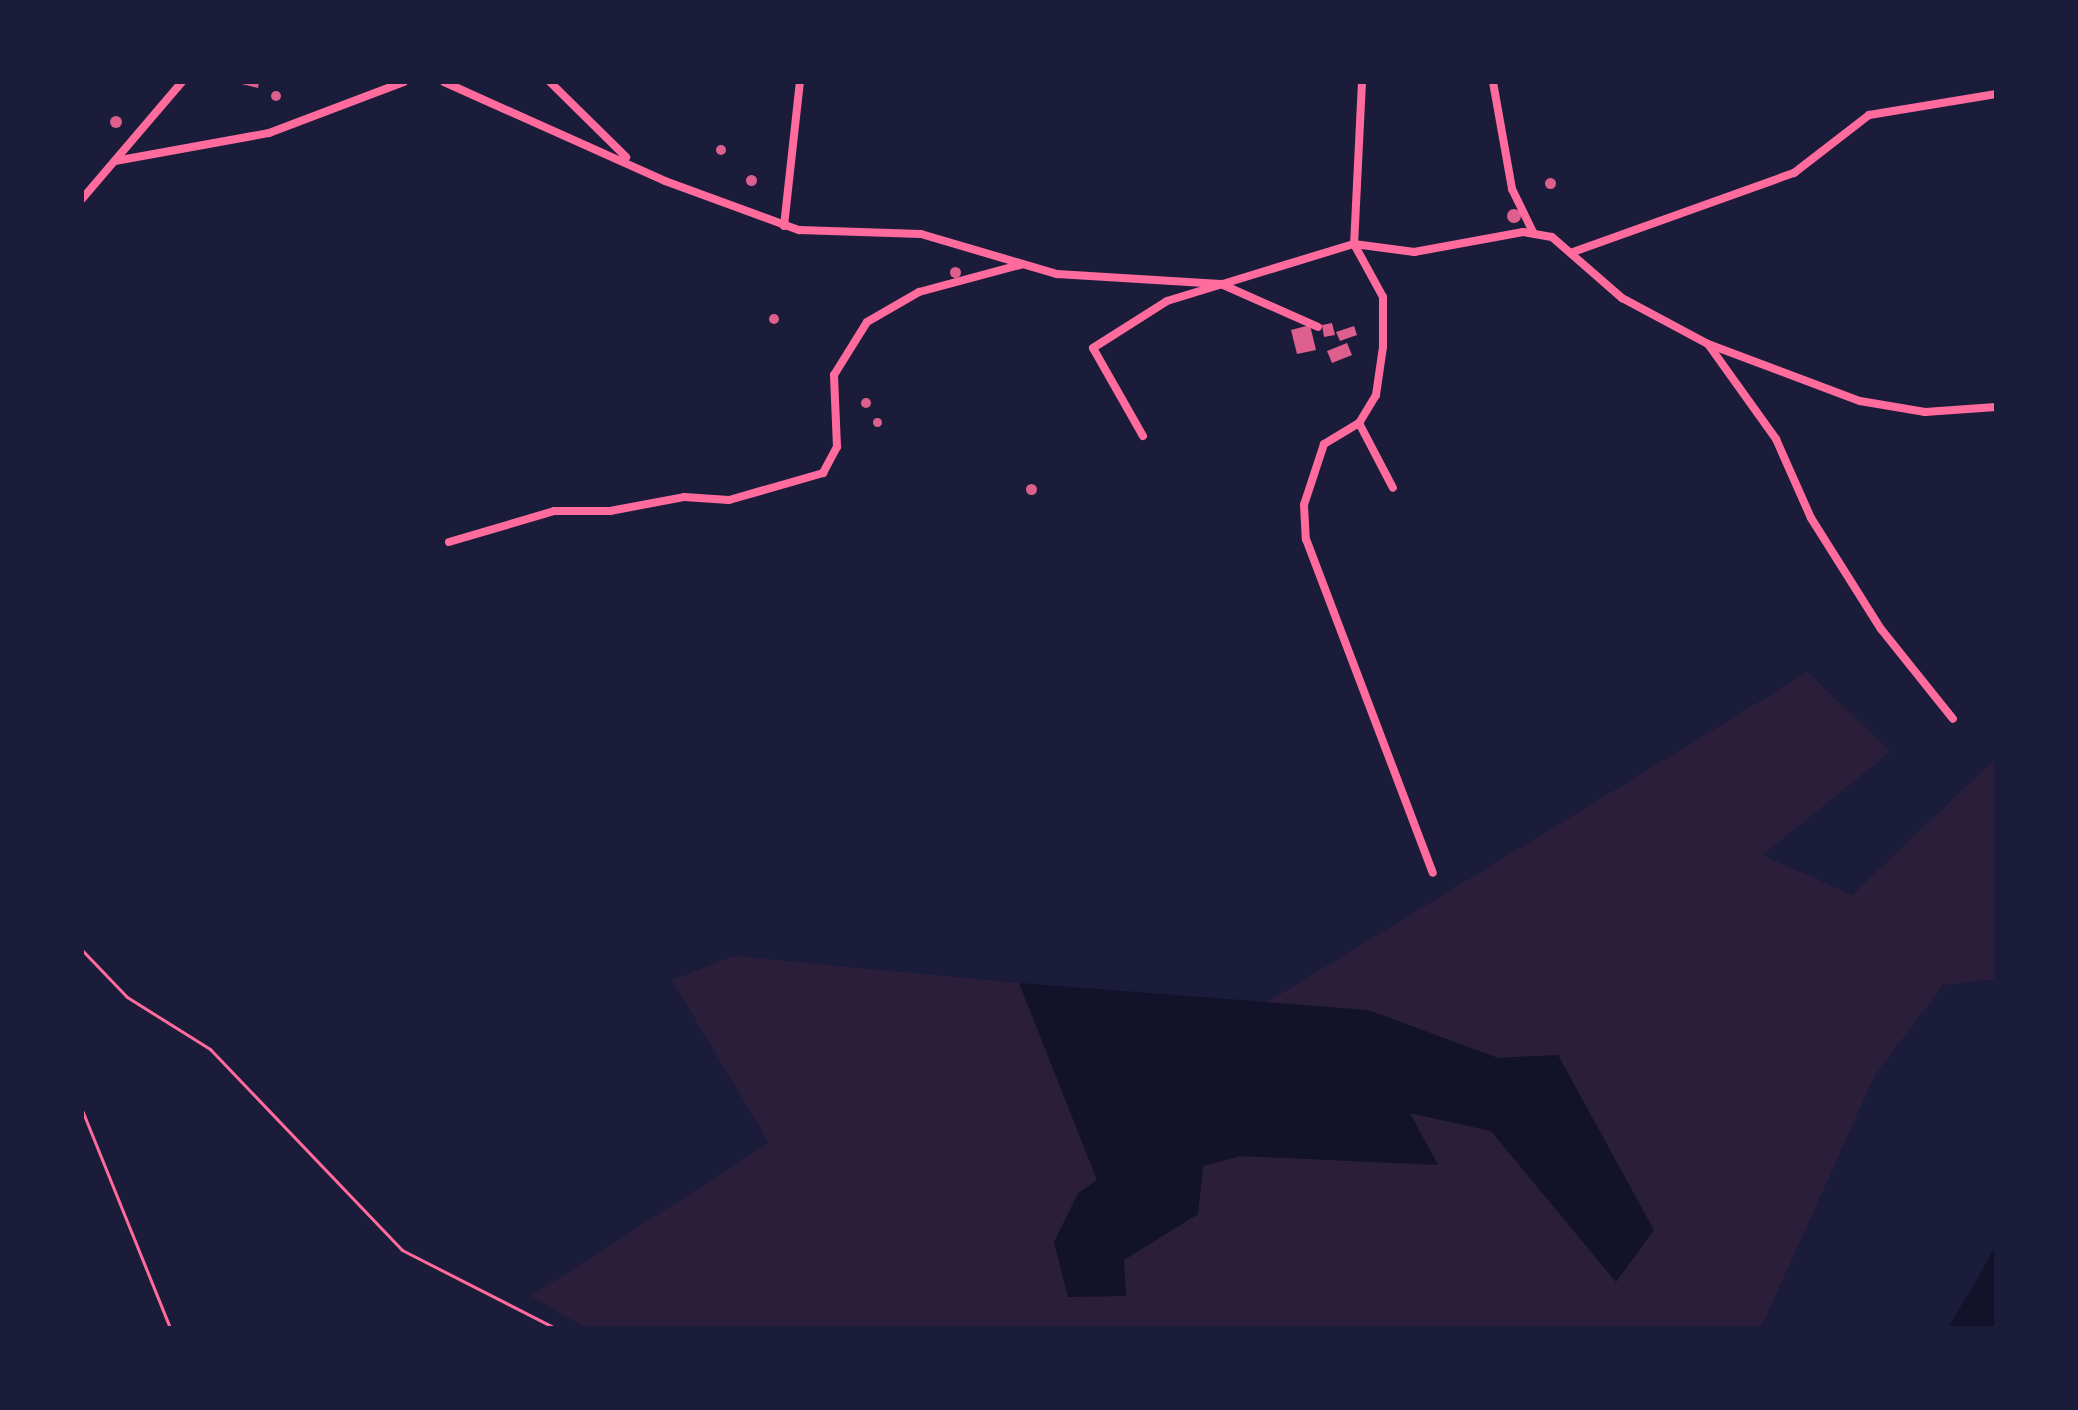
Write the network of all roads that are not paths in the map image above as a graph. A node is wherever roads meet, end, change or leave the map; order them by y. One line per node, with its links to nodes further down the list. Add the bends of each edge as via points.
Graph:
1 (182, 82): 9 (street)
2 (404, 82): 9 (street, via 269,133)
3 (444, 82): 10 (street)
4 (550, 82): 10 (street)
5 (800, 82): 12 (street)
6 (1362, 82): 14 (street)
7 (1493, 82): 13 (street, via 1512,189)
8 (1996, 94): 15 (street, via 1869,115 1794,173)
9 (115, 161): 11 (street)
10 (636, 165): 12 (street)
11 (82, 199)
12 (784, 226): 16 (street, via 826,235 921,234)
13 (1533, 232): 14 (street, via 1414,252); 15 (street)
14 (1354, 244): 17 (street); 21 (street, via 1383,297 1376,395)
15 (1573, 252): 19 (street, via 1622,298)
16 (1021, 264): 17 (street, via 1057,274); 24 (street, via 919,292 867,322 834,375 837,447 823,473 729,500 684,497 610,511 554,511)
17 (1221, 284): 18 (street); 22 (street, via 1124,322 1093,348)
18 (1318, 327)
19 (1708, 344): 20 (street, via 1860,401 1925,412); 25 (street, via 1776,439 1811,518 1881,629)
20 (1996, 407)
21 (1359, 423): 23 (street); 26 (street, via 1324,444 1304,505 1306,539)
22 (1143, 436)
23 (1393, 488)
24 (449, 542)
25 (1953, 719)
26 (1433, 873)

